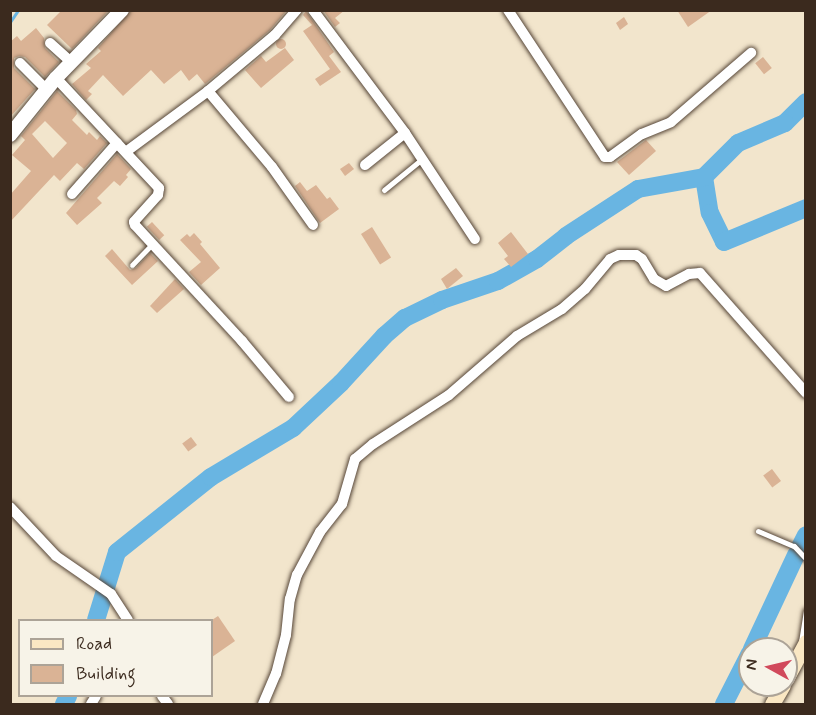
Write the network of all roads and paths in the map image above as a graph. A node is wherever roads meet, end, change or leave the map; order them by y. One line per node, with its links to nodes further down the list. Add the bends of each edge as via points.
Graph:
1 (122, 10): 7 (street)
2 (297, 10): 11 (street, via 275,35)
3 (313, 10): 12 (street)
4 (508, 10): 6 (street, via 605,157 670,122)
5 (50, 43): 7 (street)
6 (751, 53)
7 (71, 62): 9 (street)
8 (20, 63): 10 (street)
9 (56, 78): 10 (street); 14 (street)
10 (46, 89): 13 (street)
11 (208, 91): 15 (street); 20 (street, via 272,167)
12 (405, 133): 16 (street); 17 (street)
13 (10, 135)
14 (117, 143): 15 (street); 19 (street)
15 (127, 151): 22 (street, via 159,188 158,195 134,222)
16 (422, 159): 18 (lane); 21 (street)
17 (365, 165)
18 (384, 190)
19 (72, 194)
20 (313, 225)
21 (475, 239)
22 (151, 245): 23 (lane); 25 (street)
23 (132, 265)
24 (806, 393): 32 (street, via 700,273 666,286 654,279 636,255 610,259 562,309 517,336 448,395 356,459 342,504 320,532 297,575 276,674)
25 (289, 397)
26 (10, 507): 30 (street, via 57,556 111,594)
27 (758, 531): 28 (lane, via 794,546)
28 (806, 559)
29 (806, 610): 31 (lane)
30 (127, 619)
31 (803, 647)
32 (263, 705)

